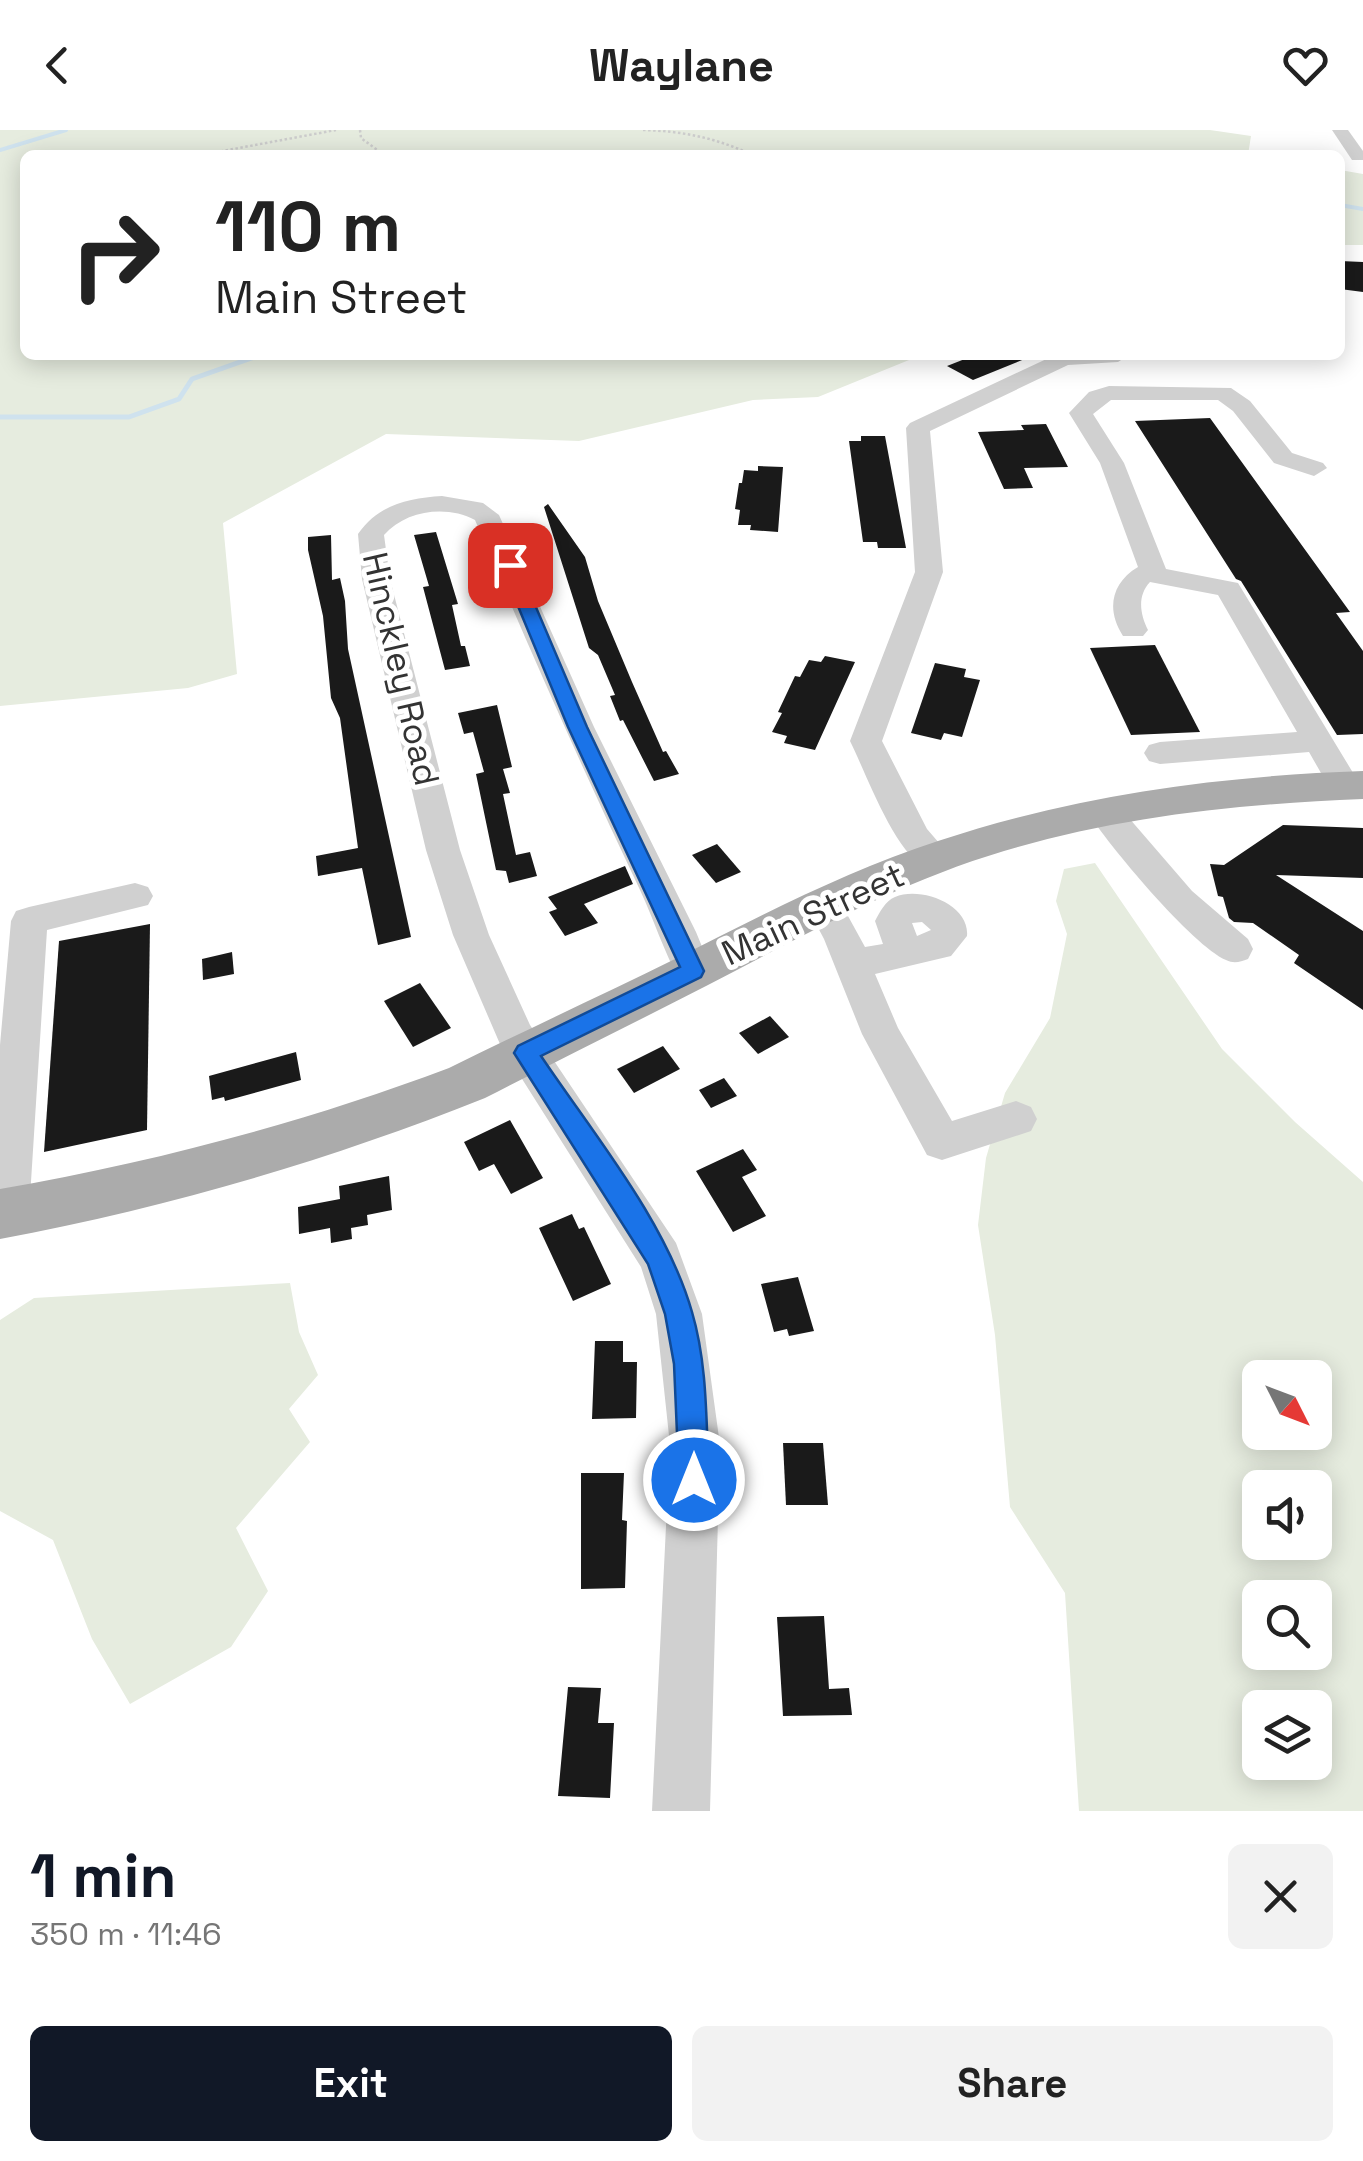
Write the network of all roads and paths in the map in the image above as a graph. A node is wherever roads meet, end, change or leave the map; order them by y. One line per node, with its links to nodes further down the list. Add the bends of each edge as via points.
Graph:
1 (336, 130): 5 (path)
2 (360, 130): 6 (path)
3 (644, 130): 7 (path, via 709,138)
4 (1340, 130): 8 (street)
5 (228, 150)
6 (377, 150)
7 (739, 150)
8 (1358, 156)
9 (1062, 360): 19 (street, via 918,428 928,572 866,741 914,836)
10 (1314, 468): 11 (street, via 1284,459 1252,417 1223,393 1097,396 1081,413 1112,463)
11 (1154, 573): 12 (street, via 1138,577 1126,598); 13 (street, via 1232,594)
12 (1133, 630)
13 (1319, 741): 14 (street); 16 (street)
14 (1256, 744): 15 (street); 17 (street)
15 (1160, 753)
16 (1354, 786): 17 (main road, Main Street)
17 (1282, 788): 18 (main road, Main Street)
18 (1104, 811): 19 (main road, Main Street); 22 (street, via 1179,900)
19 (935, 858): 21 (main road, Main Street)
20 (135, 896): 28 (street, via 29,922)
21 (824, 906): 24 (street); 25 (main road, Main Street)
22 (1236, 949)
23 (904, 951): 24 (street)
24 (855, 964): 27 (street, via 865,998 942,1142)
25 (693, 971): 26 (main road, Main Street); 26 (street, Hinckley Road, via 486,515 456,503 382,520 371,534 376,579 443,850 471,935)
26 (526, 1053): 28 (main road, Main Street, via 420,1102 262,1156); 29 (street, Hinckley Road, via 660,1258 679,1314 695,1445)
27 (1016, 1119)
28 (4, 1213)
29 (680, 1811)

